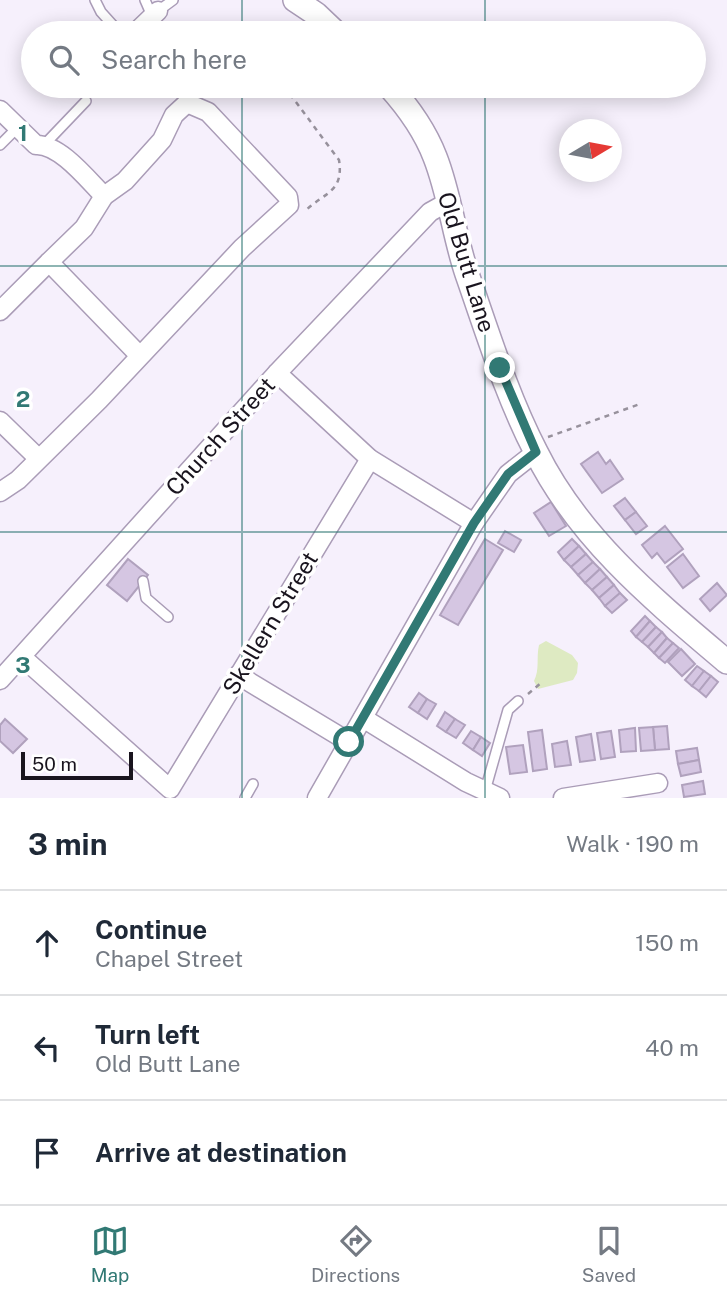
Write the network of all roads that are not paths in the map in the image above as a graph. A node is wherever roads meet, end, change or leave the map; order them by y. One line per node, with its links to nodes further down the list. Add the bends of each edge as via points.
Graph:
1 (95, 0): 6 (lane, via 101,12)
2 (173, 0): 5 (lane)
3 (295, 0): 4 (street)
4 (319, 7)
5 (152, 9)
6 (114, 21)
7 (183, 98): 15 (street, via 162,139 125,181)
8 (190, 98): 19 (street, via 288,197 289,205)
9 (398, 98): 16 (street, Old Butt Lane, via 435,155)
10 (86, 101): 14 (lane)
11 (0, 110): 12 (street)
12 (18, 127): 13 (lane); 14 (street, via 36,145)
13 (0, 145)
14 (44, 145): 15 (street, via 68,159)
15 (104, 196): 17 (street, via 83,228)
16 (450, 206): 20 (street, Church Street, via 430,212); 22 (street, Old Butt Lane, via 461,258)
17 (49, 262): 18 (street); 19 (street)
18 (0, 311)
19 (139, 355): 23 (street)
20 (277, 373): 24 (street); 29 (street, Church Street, via 118,560)
21 (0, 421): 23 (street)
22 (534, 447): 26 (street, via 508,474); 30 (street, Old Butt Lane, via 566,502 600,546 638,587)
23 (37, 458): 25 (street)
24 (370, 459): 26 (street); 31 (street, Skellern Street)
25 (0, 492)
26 (474, 523): 34 (street)
27 (143, 581): 28 (lane, via 146,598)
28 (168, 617)
29 (22, 657): 31 (street, Skellern Street, via 170,789); 32 (street, Church Street)
30 (727, 662)
31 (238, 675): 35 (street)
32 (0, 680)
33 (518, 701): 38 (lane, via 508,710)
34 (363, 718): 35 (street); 38 (street)
35 (349, 742): 40 (street)
36 (658, 783): 41 (street)
37 (253, 784): 39 (lane)
38 (493, 794)
39 (245, 798)
40 (317, 798)
41 (563, 798)

